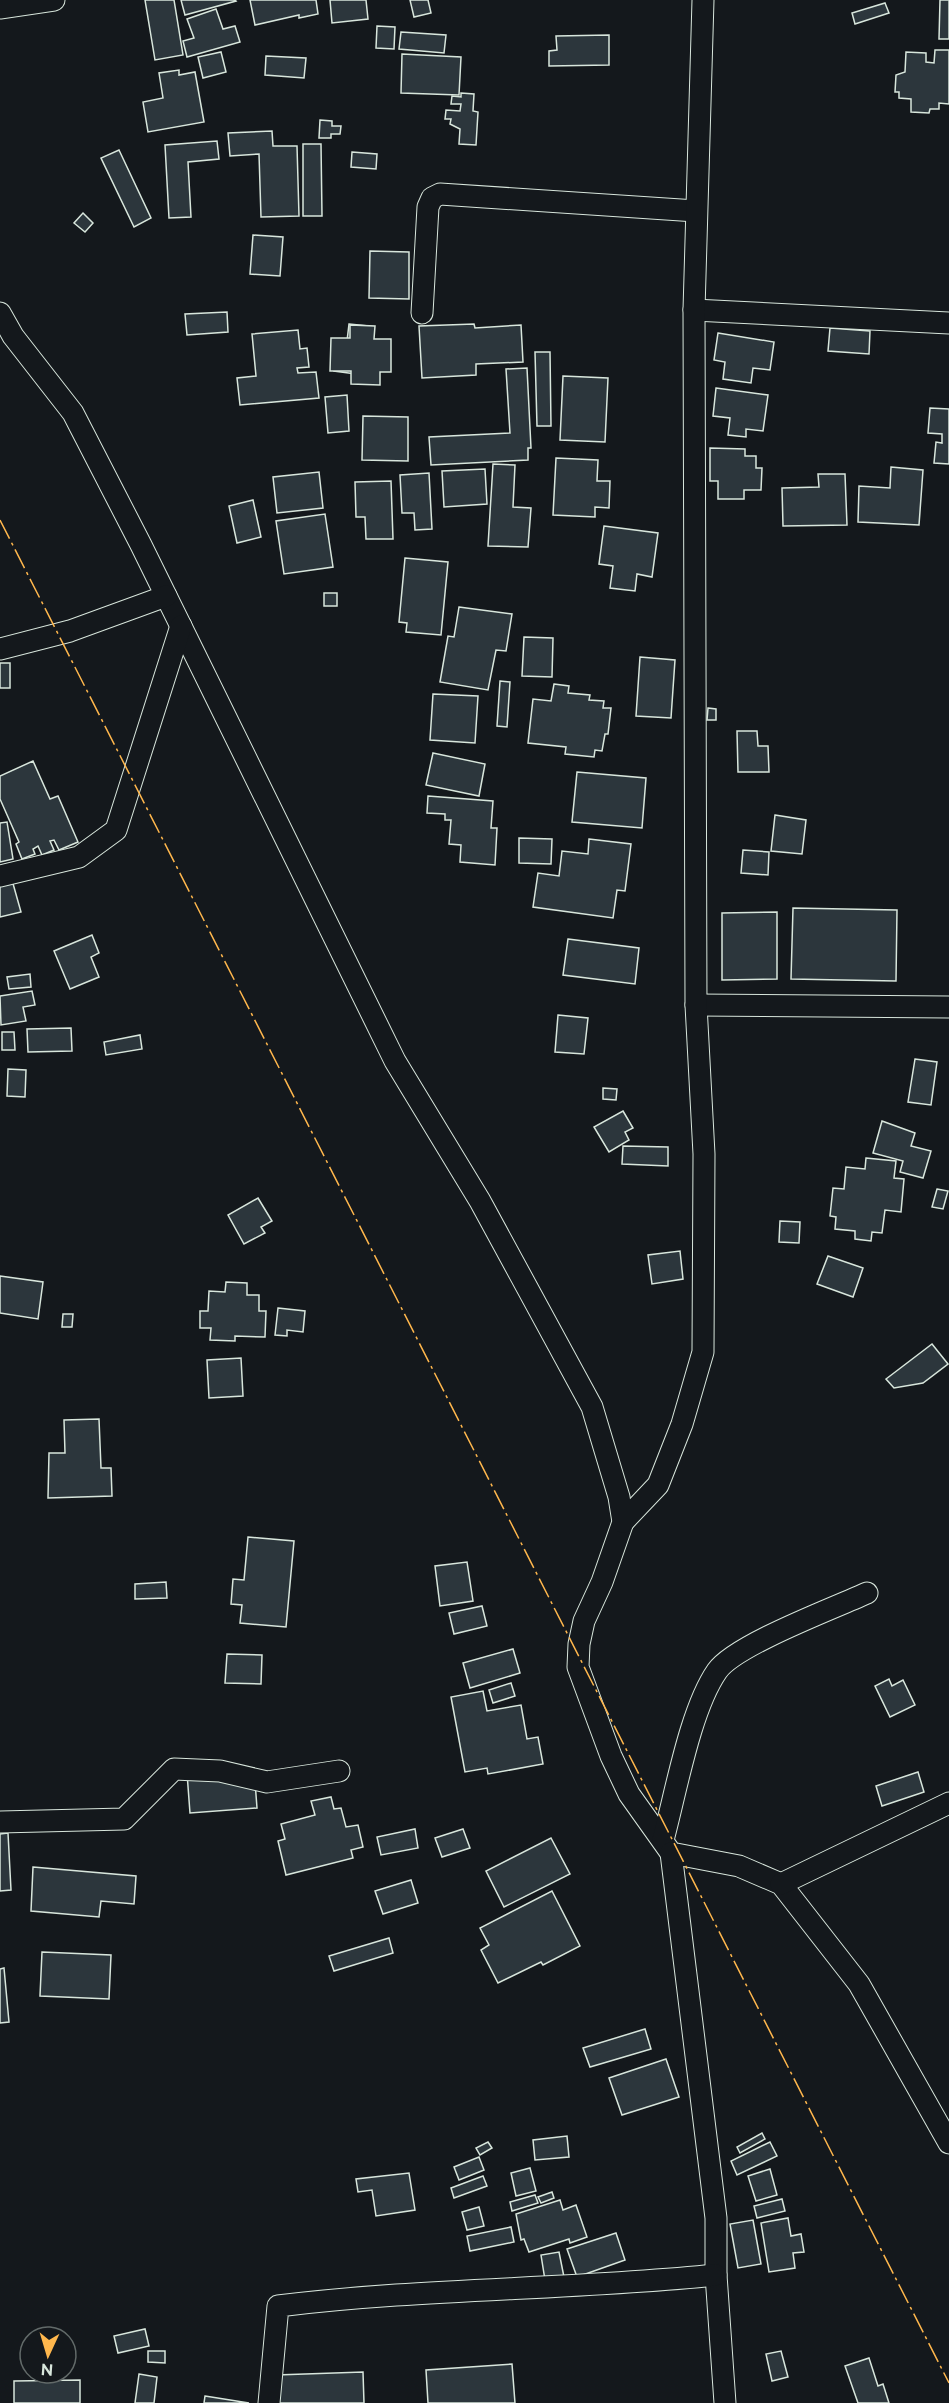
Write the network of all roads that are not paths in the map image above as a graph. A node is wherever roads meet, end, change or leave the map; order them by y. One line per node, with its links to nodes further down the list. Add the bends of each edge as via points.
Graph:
1 (54, 0): 3 (street)
2 (703, 0): 4 (street)
3 (0, 8)
4 (696, 211): 5 (street); 7 (street, via 440,194 432,198 428,207)
5 (694, 310): 8 (street); 13 (street)
6 (0, 313): 9 (street, via 13,336 73,412)
7 (422, 313)
8 (949, 323)
9 (166, 596): 10 (street); 11 (street, via 70,631)
10 (181, 626): 12 (street, via 116,830 79,857); 15 (street, via 395,1061 480,1201 592,1407)
11 (0, 649)
12 (0, 876)
13 (696, 1005): 14 (street); 15 (street, via 704,1154 704,1352 658,1485)
14 (949, 1007)
15 (623, 1522): 20 (street, via 584,1621 578,1667 629,1794)
16 (867, 1593): 20 (street, via 750,1646 718,1669 699,1707)
17 (339, 1771): 19 (street, via 267,1782 220,1771 174,1769 124,1819)
18 (949, 1803): 21 (street)
19 (0, 1822)
20 (667, 1847): 21 (street, via 740,1866); 23 (street, via 716,2218)
21 (781, 1884): 22 (street, via 859,1984)
22 (949, 2143)
23 (716, 2275): 24 (street, via 627,2283 440,2290 278,2306); 25 (street)
24 (269, 2403)
25 (725, 2403)

